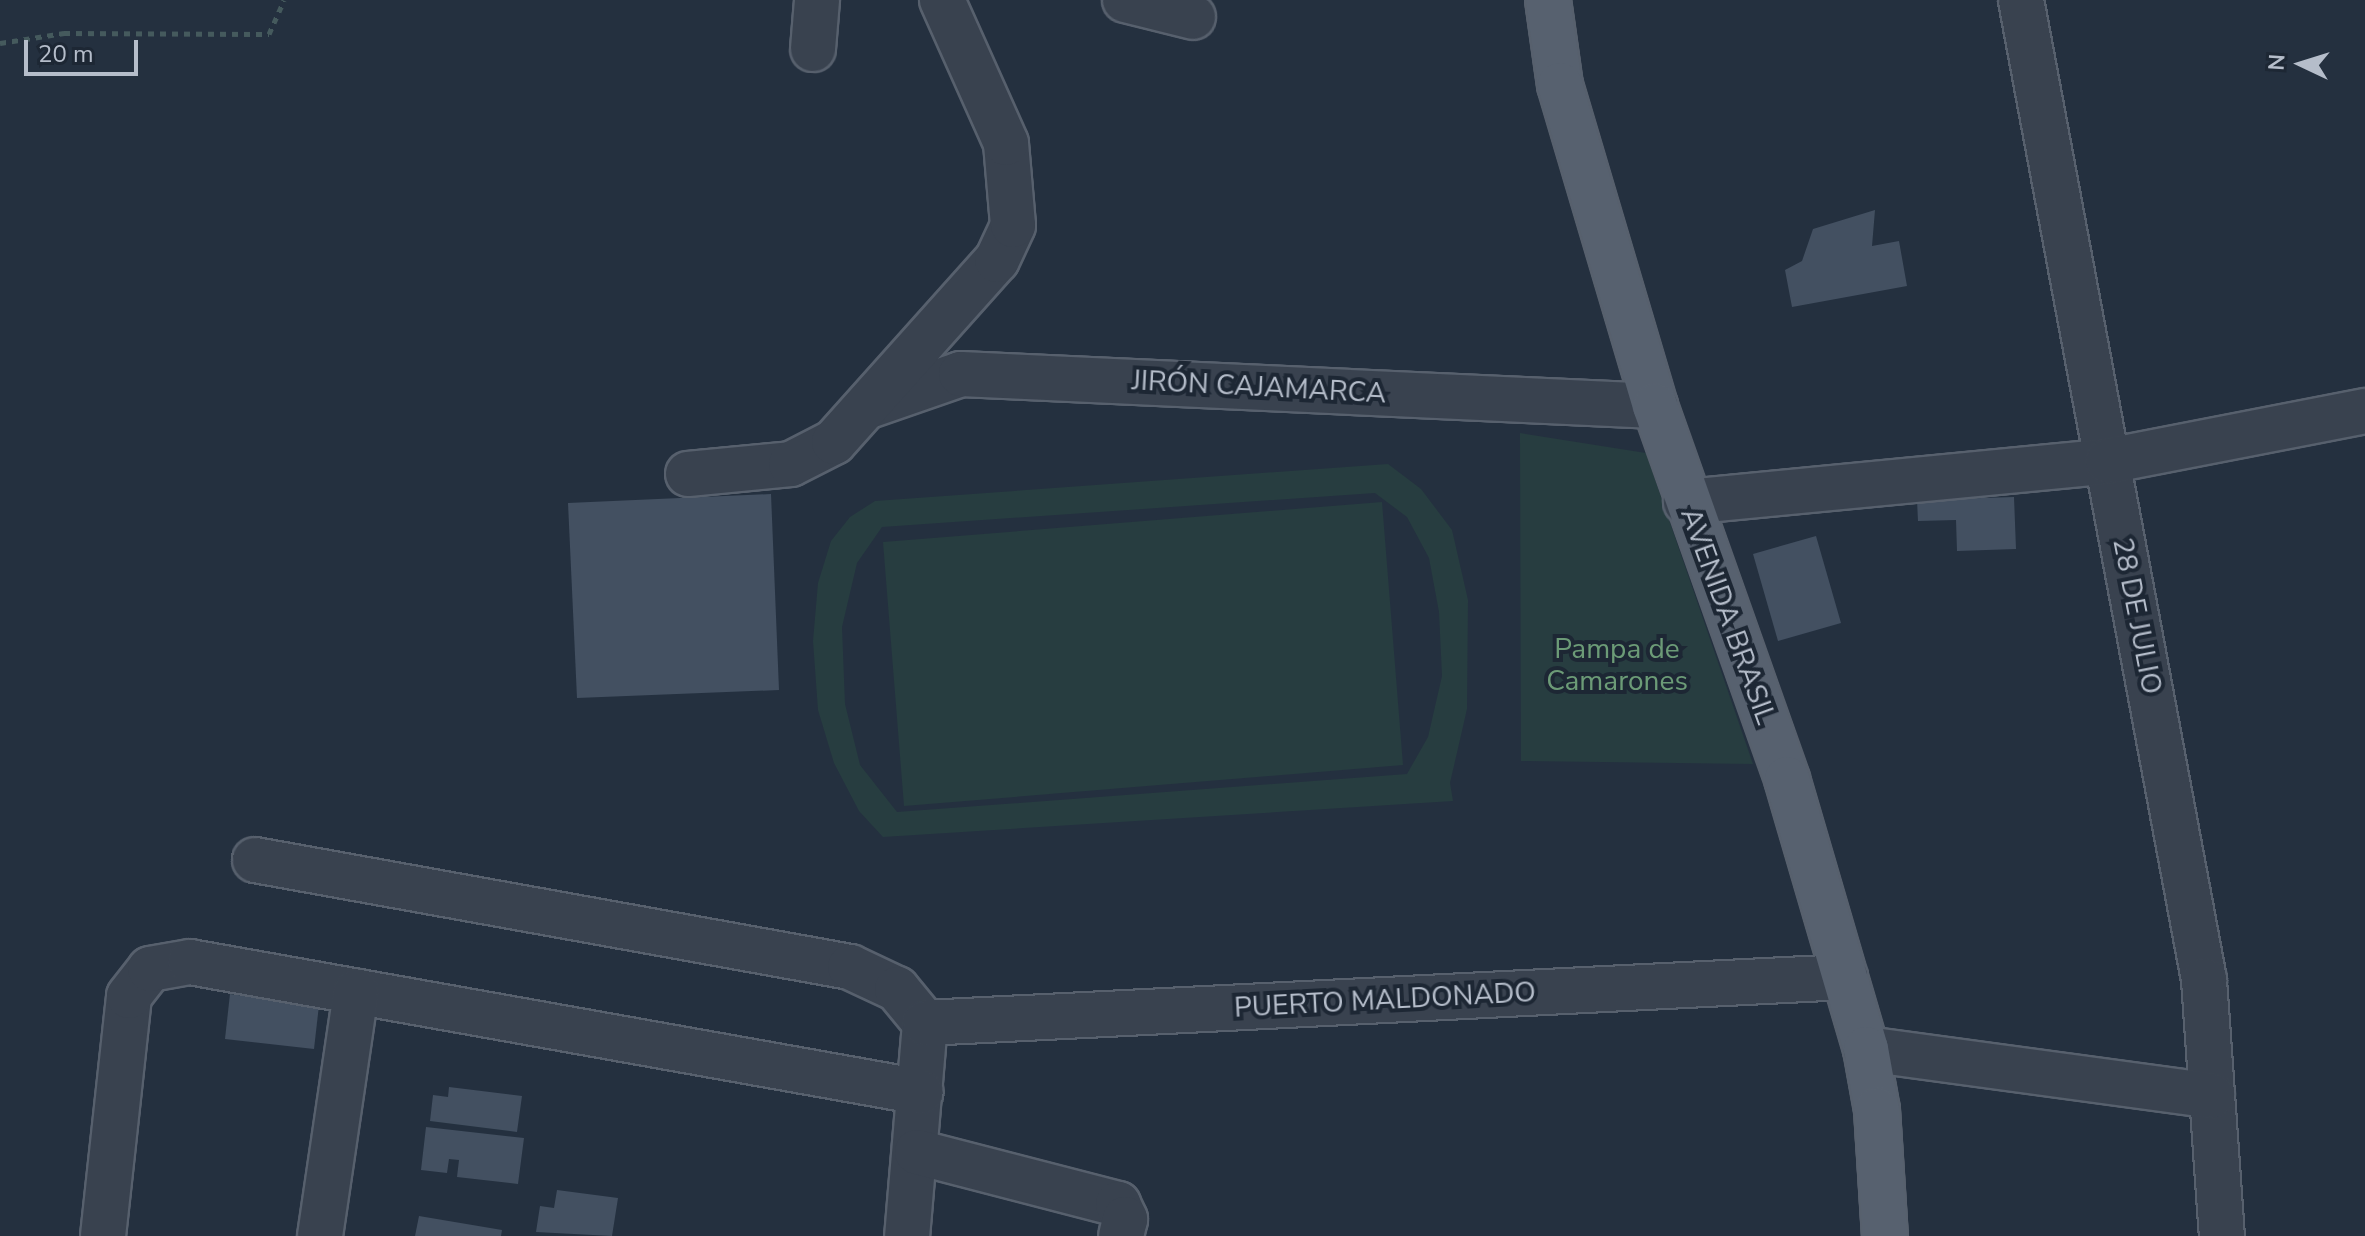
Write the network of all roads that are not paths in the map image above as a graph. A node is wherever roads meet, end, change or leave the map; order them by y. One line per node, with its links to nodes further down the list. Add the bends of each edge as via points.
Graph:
1 (817, 0): 7 (street)
2 (942, 0): 8 (street, via 1006,143 1013,225 997,260)
3 (1125, 0): 6 (street)
4 (1548, 0): 11 (main road, AVENIDA BRASIL, via 1560,85)
5 (2021, 0): 13 (street, 28 DE JULIO)
6 (1193, 17)
7 (813, 49)
8 (930, 335): 9 (street); 10 (street)
9 (961, 374): 10 (street, JIRÓN CAJAMARCA); 11 (street, JIRÓN CAJAMARCA)
10 (869, 406): 14 (street, via 834,442 791,464)
11 (1655, 406): 15 (main road, AVENIDA BRASIL)
12 (2365, 411): 13 (street)
13 (2108, 461): 15 (street); 22 (street, 28 DE JULIO, via 2204,980)
14 (688, 474)
15 (1686, 502): 17 (main road, AVENIDA BRASIL, via 1787,779)
16 (255, 860): 19 (street, via 850,967 897,989)
17 (1845, 977): 19 (street, PUERTO MALDONADO); 20 (main road, AVENIDA BRASIL)
18 (356, 992): 21 (street); 24 (street, via 190,962 150,969 129,996); 25 (street)
19 (925, 1023): 21 (street)
20 (1866, 1049): 22 (street); 28 (main road, AVENIDA BRASIL, via 1877,1110)
21 (921, 1092): 23 (street)
22 (2212, 1096): 29 (street, 28 DE JULIO)
23 (917, 1152): 26 (street); 27 (street, via 1118,1204 1125,1219)
24 (103, 1236)
25 (320, 1236)
26 (907, 1236)
27 (1121, 1236)
28 (1885, 1236)
29 (2222, 1236)

